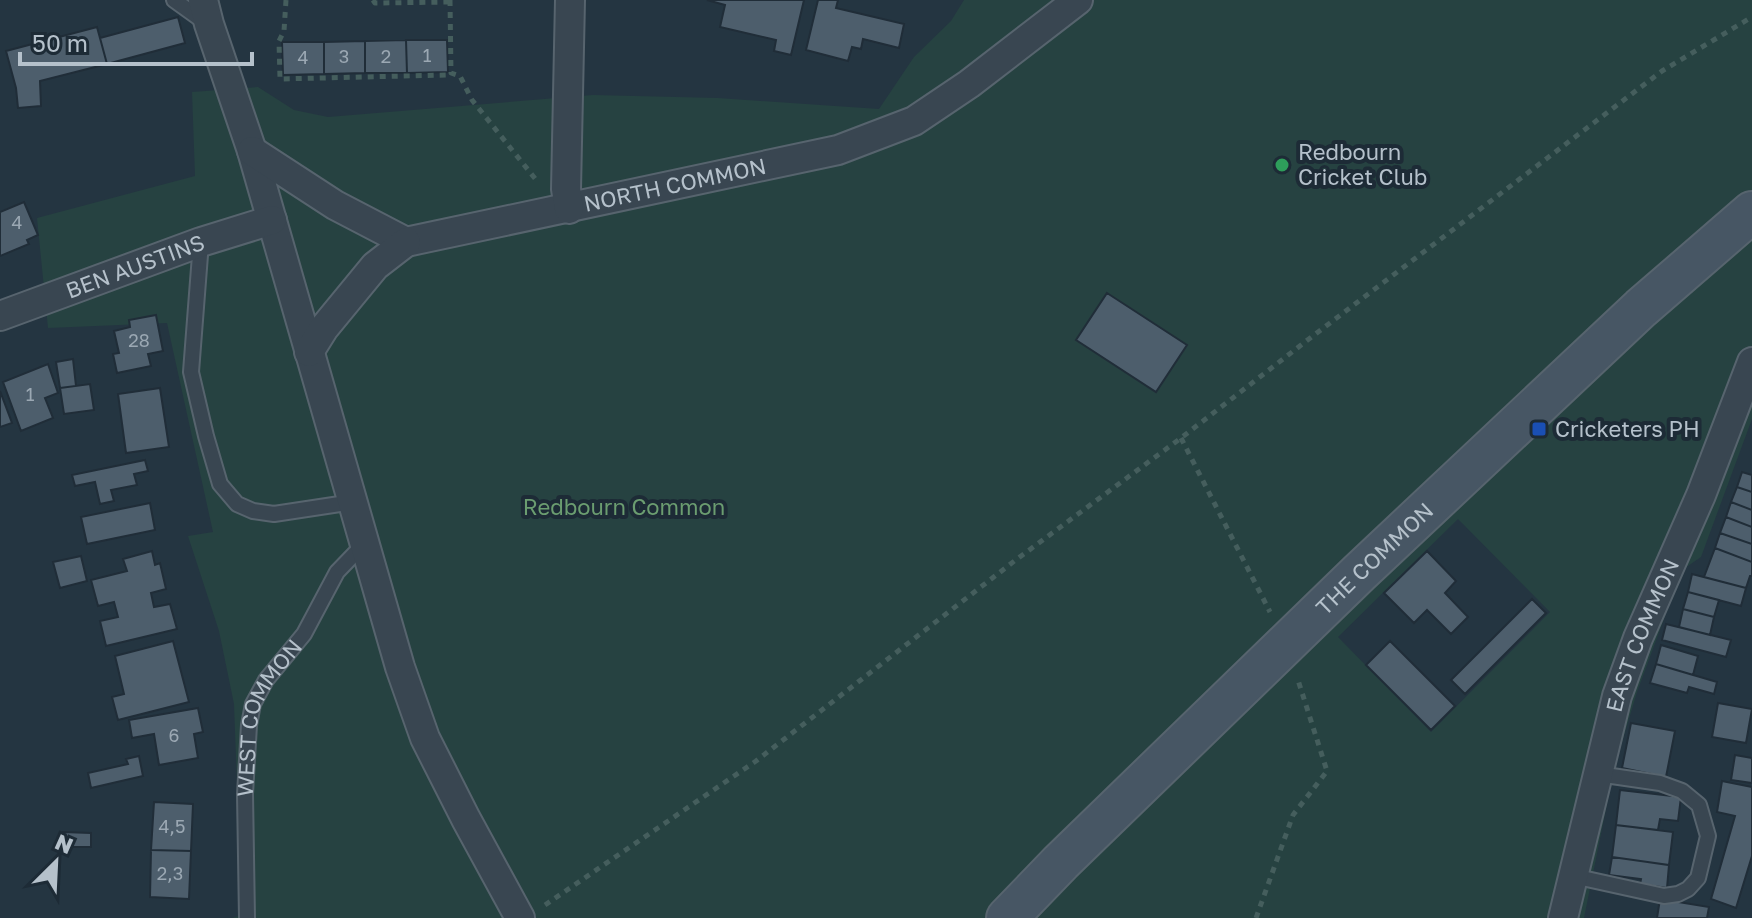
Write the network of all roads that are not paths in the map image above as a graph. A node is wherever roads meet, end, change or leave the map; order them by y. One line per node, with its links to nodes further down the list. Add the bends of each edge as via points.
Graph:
1 (174, 0): 4 (lane)
2 (570, 0): 6 (street)
3 (1078, 0): 6 (street, NORTH COMMON, via 914,121 838,150)
4 (206, 12): 5 (street)
5 (252, 151): 8 (street); 10 (street, via 335,205)
6 (568, 199): 10 (street, NORTH COMMON)
7 (1752, 212): 20 (street, THE COMMON, via 1641,308 1359,573)
8 (272, 220): 9 (street, BEN AUSTINS); 12 (street)
9 (201, 242): 11 (street, BEN AUSTINS); 14 (lane, via 191,372 220,484 237,504 274,514)
10 (406, 242): 12 (street, via 375,266)
11 (0, 316)
12 (309, 352): 14 (street)
13 (1752, 362): 16 (street, EAST COMMON, via 1633,653)
14 (353, 502): 15 (street)
15 (364, 544): 18 (street, via 425,738 466,819); 19 (lane, WEST COMMON, via 337,572 304,634 253,704 245,794)
16 (1598, 774): 17 (street, EAST COMMON); 17 (lane, via 1660,783 1699,805 1708,836 1698,878 1688,889 1664,896)
17 (1573, 876): 21 (street, EAST COMMON)
18 (529, 914)
19 (247, 918)
20 (1007, 918)
21 (1563, 918)

